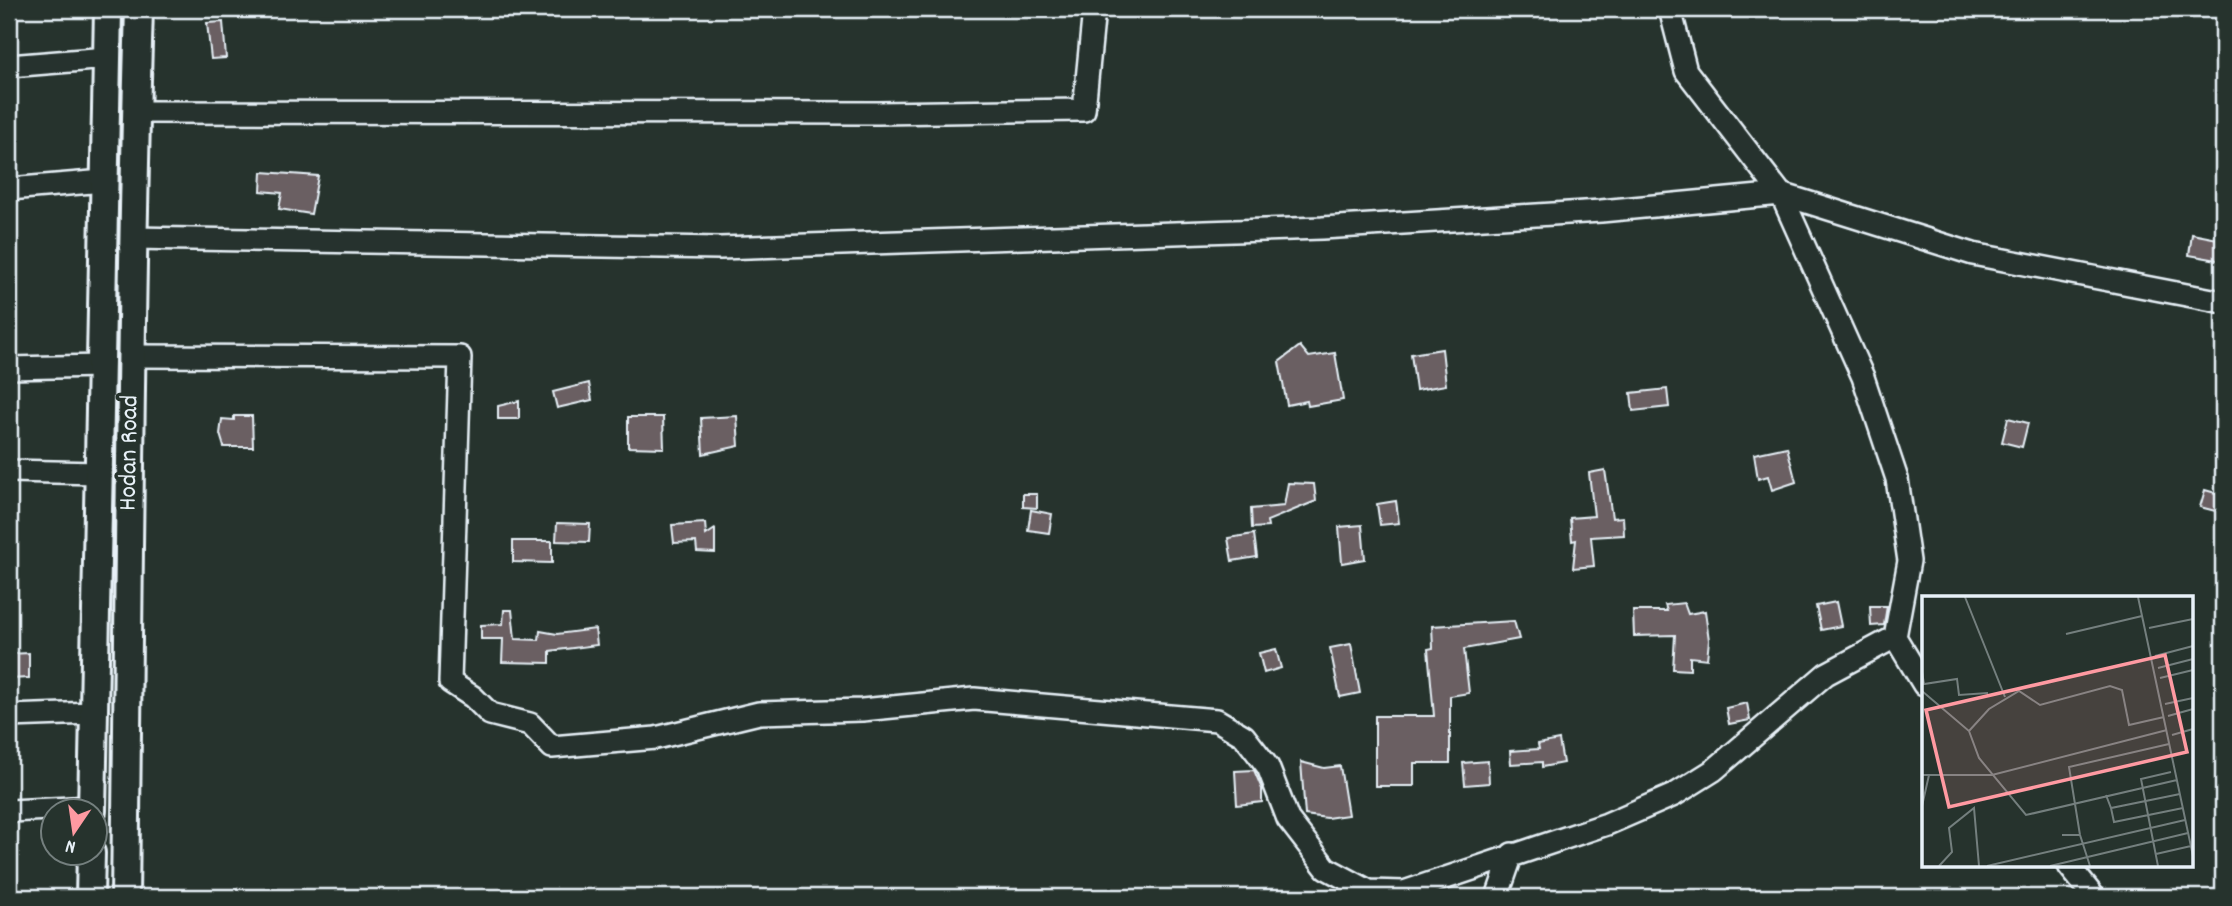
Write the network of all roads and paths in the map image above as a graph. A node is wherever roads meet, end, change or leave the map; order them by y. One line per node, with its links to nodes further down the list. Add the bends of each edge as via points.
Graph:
1 (108, 9): 5 (main road, Hodan Road)
2 (139, 9): 7 (main road, Hodan Road)
3 (1094, 9): 7 (street, via 1084,110)
4 (1670, 9): 10 (street, via 1686,71)
5 (107, 58): 6 (street); 8 (main road, Hodan Road)
6 (9, 66)
7 (139, 112): 11 (main road, Hodan Road)
8 (104, 181): 9 (street); 14 (main road, Hodan Road)
9 (9, 189)
10 (1781, 194): 11 (street, via 1601,211 1322,228 720,248); 12 (street, via 1973,254); 18 (street, via 1863,377 1897,479 1909,561)
11 (132, 238): 13 (main road, Hodan Road)
12 (2223, 302)
13 (131, 356): 25 (street, via 460,357 450,682 490,714 530,724 552,747 656,738 759,713 862,710 974,699 1217,720 1244,736 1268,767 1288,819 1326,868 1370,891 1404,891); 29 (main road, Hodan Road)
14 (101, 366): 15 (street); 17 (main road, Hodan Road)
15 (9, 368)
16 (9, 471): 17 (street)
17 (98, 473): 20 (main road, Hodan Road)
18 (1895, 637): 19 (street); 25 (street, via 1826,674 1714,770 1674,795 1607,824)
19 (1922, 682)
20 (94, 713): 21 (street); 22 (main road, Hodan Road)
21 (9, 716)
22 (92, 797)
23 (38, 810): 24 (street)
24 (9, 811)
25 (1512, 854): 30 (street)
26 (91, 867): 28 (main road)
27 (2070, 867): 31 (street)
28 (90, 897)
29 (125, 897)
30 (1497, 897)
31 (2094, 897)

